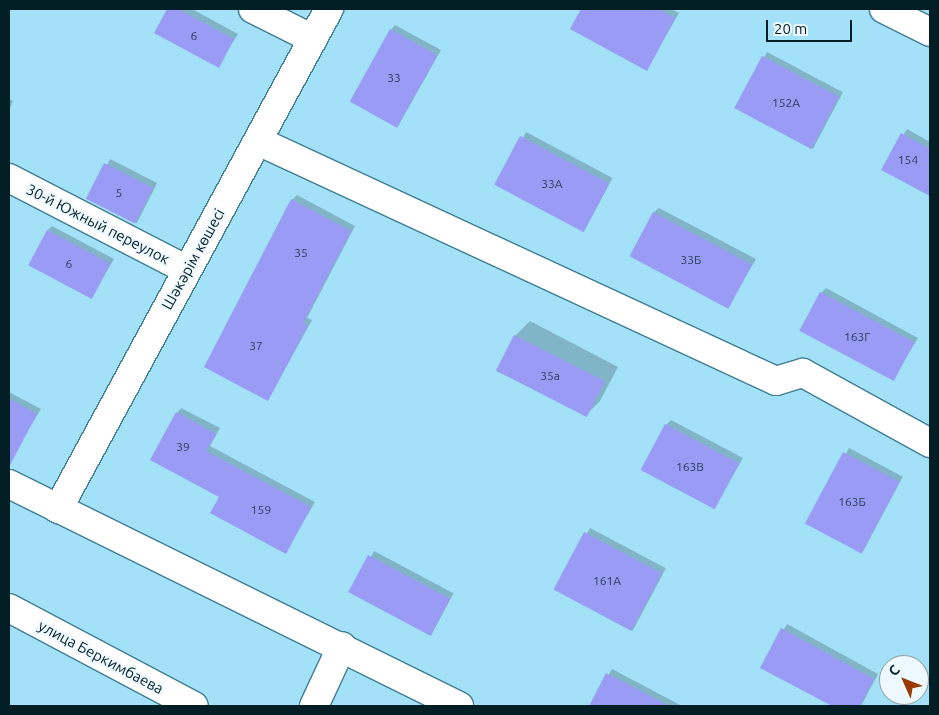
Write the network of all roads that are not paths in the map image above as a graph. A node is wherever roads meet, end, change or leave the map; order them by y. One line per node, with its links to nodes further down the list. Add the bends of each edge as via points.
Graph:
1 (253, 9): 5 (street)
2 (329, 9): 5 (street, Шәкәрім көшесі)
3 (884, 9): 4 (street)
4 (930, 32)
5 (313, 39): 6 (street, Шәкәрім көшесі)
6 (258, 141): 8 (street, Шәкәрім көшесі); 9 (street, via 776,380 803,373)
7 (9, 178): 8 (street, 30-й Южный переулок)
8 (187, 270): 11 (street, Шәкәрім көшесі)
9 (930, 443)
10 (9, 484): 11 (street)
11 (58, 509): 13 (street)
12 (9, 608): 14 (street, улица Беркимбаева)
13 (342, 646): 15 (street); 16 (street)
14 (194, 706)
15 (314, 706)
16 (459, 706)

